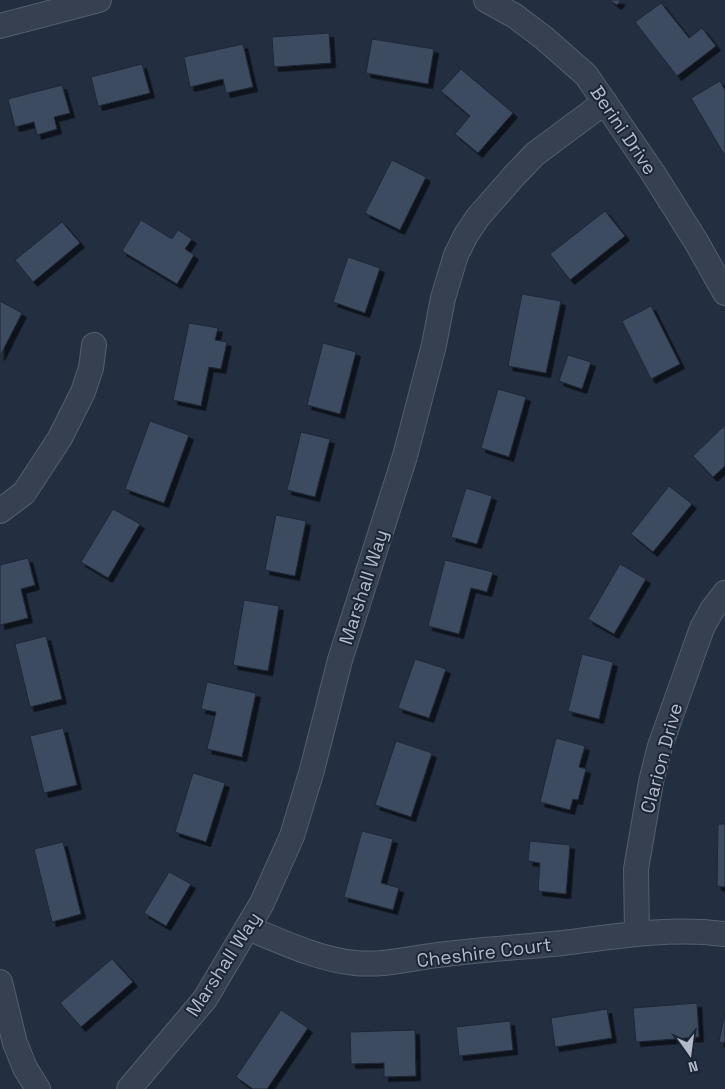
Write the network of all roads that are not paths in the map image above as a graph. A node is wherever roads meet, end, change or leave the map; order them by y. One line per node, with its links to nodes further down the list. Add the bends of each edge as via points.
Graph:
1 (99, 0): 3 (street)
2 (486, 0): 4 (street, Berini Drive, via 515,16 544,38 586,75)
3 (0, 26)
4 (605, 102): 5 (street, Berini Drive, via 697,243); 9 (street, Marshall Way, via 535,154 478,217 456,254 405,456 340,660 292,836)
5 (725, 293)
6 (94, 344): 7 (street, via 83,392 60,438 24,493)
7 (0, 510)
8 (725, 594): 10 (street, Clarion Drive, via 702,628 660,746 636,869)
9 (248, 928): 10 (street, Cheshire Court, via 326,958 371,964); 14 (street, Marshall Way, via 205,999)
10 (637, 933): 11 (street, Cheshire Court)
11 (725, 934)
12 (0, 982): 13 (street, via 15,1043)
13 (38, 1089)
14 (130, 1089)

